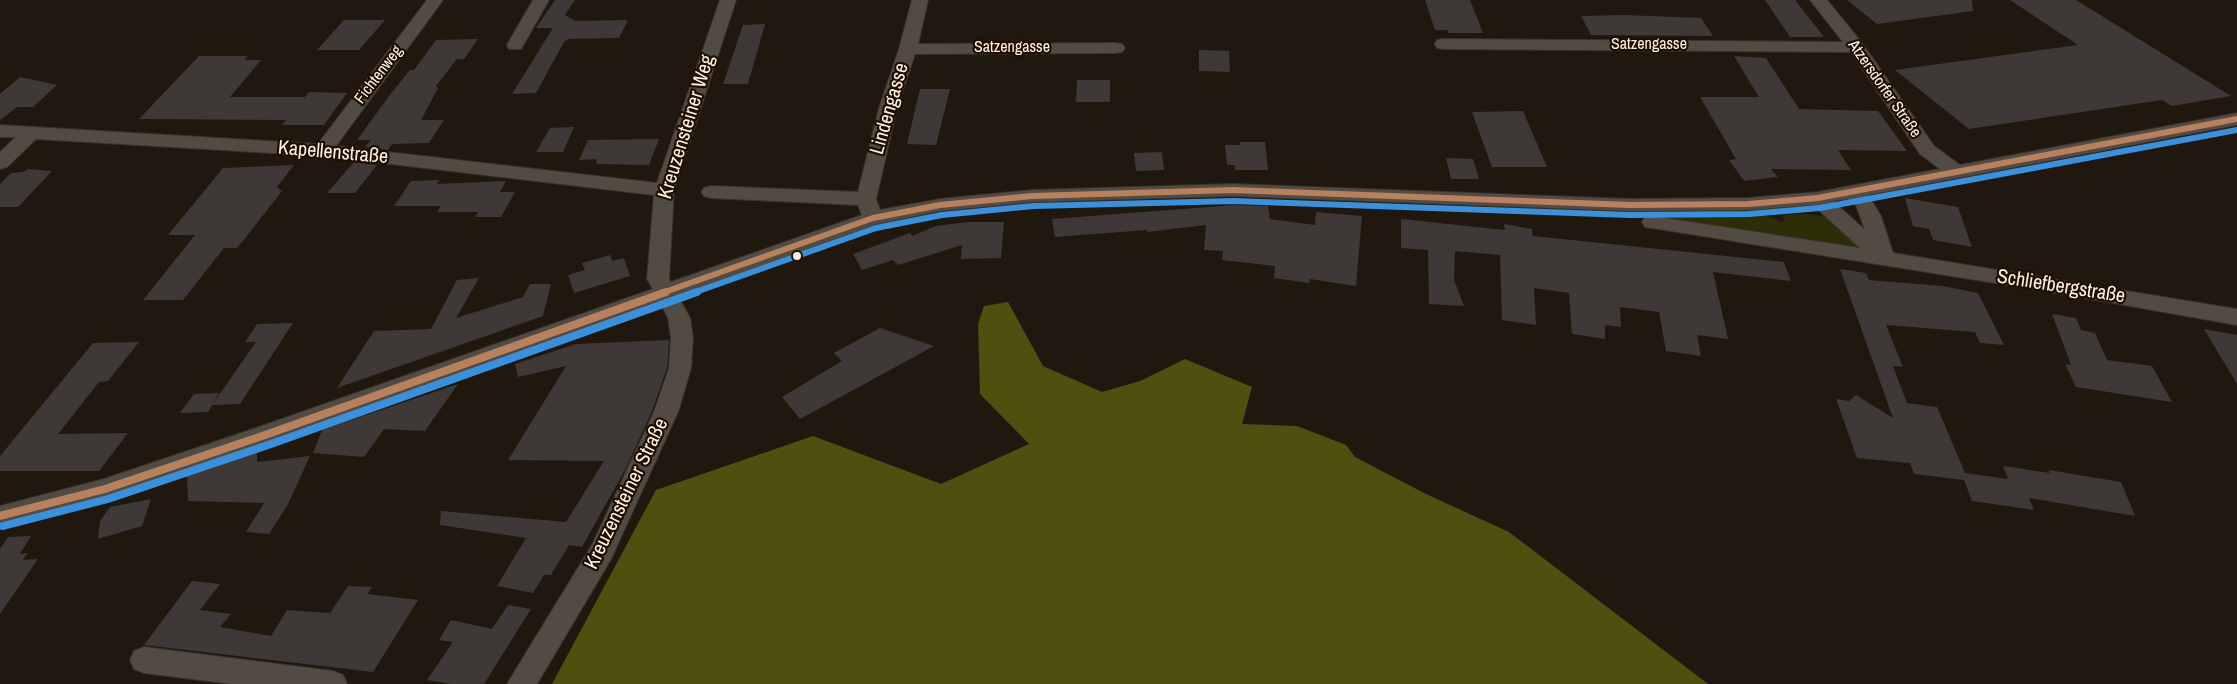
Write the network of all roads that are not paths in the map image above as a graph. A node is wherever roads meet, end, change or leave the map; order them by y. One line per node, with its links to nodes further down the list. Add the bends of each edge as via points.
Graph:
1 (435, 0): 14 (street, Fichtenweg)
2 (541, 0): 7 (street)
3 (728, 0): 17 (street, Kreuzensteiner Weg)
4 (920, 0): 10 (street, Lindengasse)
5 (1818, 0): 8 (street, Atzersdorfer Straße)
6 (1443, 44): 8 (street, Satzengasse)
7 (514, 45)
8 (1856, 47): 16 (street, Atzersdorfer Straße, via 1927,150)
9 (1116, 48): 10 (street, Satzengasse)
10 (908, 49): 21 (street, Lindengasse, via 888,108)
11 (2237, 119): 16 (street)
12 (0, 131): 13 (street, Kapellenstraße)
13 (32, 132): 14 (street, Kapellenstraße); 15 (street)
14 (323, 150): 17 (street, Kapellenstraße)
15 (0, 163)
16 (1957, 172): 18 (street)
17 (664, 190): 24 (street, Kreuzensteiner Weg, via 658,279)
18 (1851, 191): 20 (street); 23 (street, via 1864,202 1871,216)
19 (711, 192): 21 (street)
20 (1818, 198): 21 (street, via 1748,204 1630,205 1302,191 1161,190); 23 (street)
21 (869, 208): 24 (street)
22 (1652, 222): 23 (street, Schliefbergstraße)
23 (1884, 259): 25 (street, Schliefbergstraße)
24 (664, 291): 26 (street, via 258,438 105,489); 29 (street, Kreuzensteiner Straße, via 679,318 682,337 680,368 666,412 602,551)
25 (2237, 316)
26 (0, 516)
27 (144, 660): 28 (street)
28 (333, 684)
29 (520, 684)

